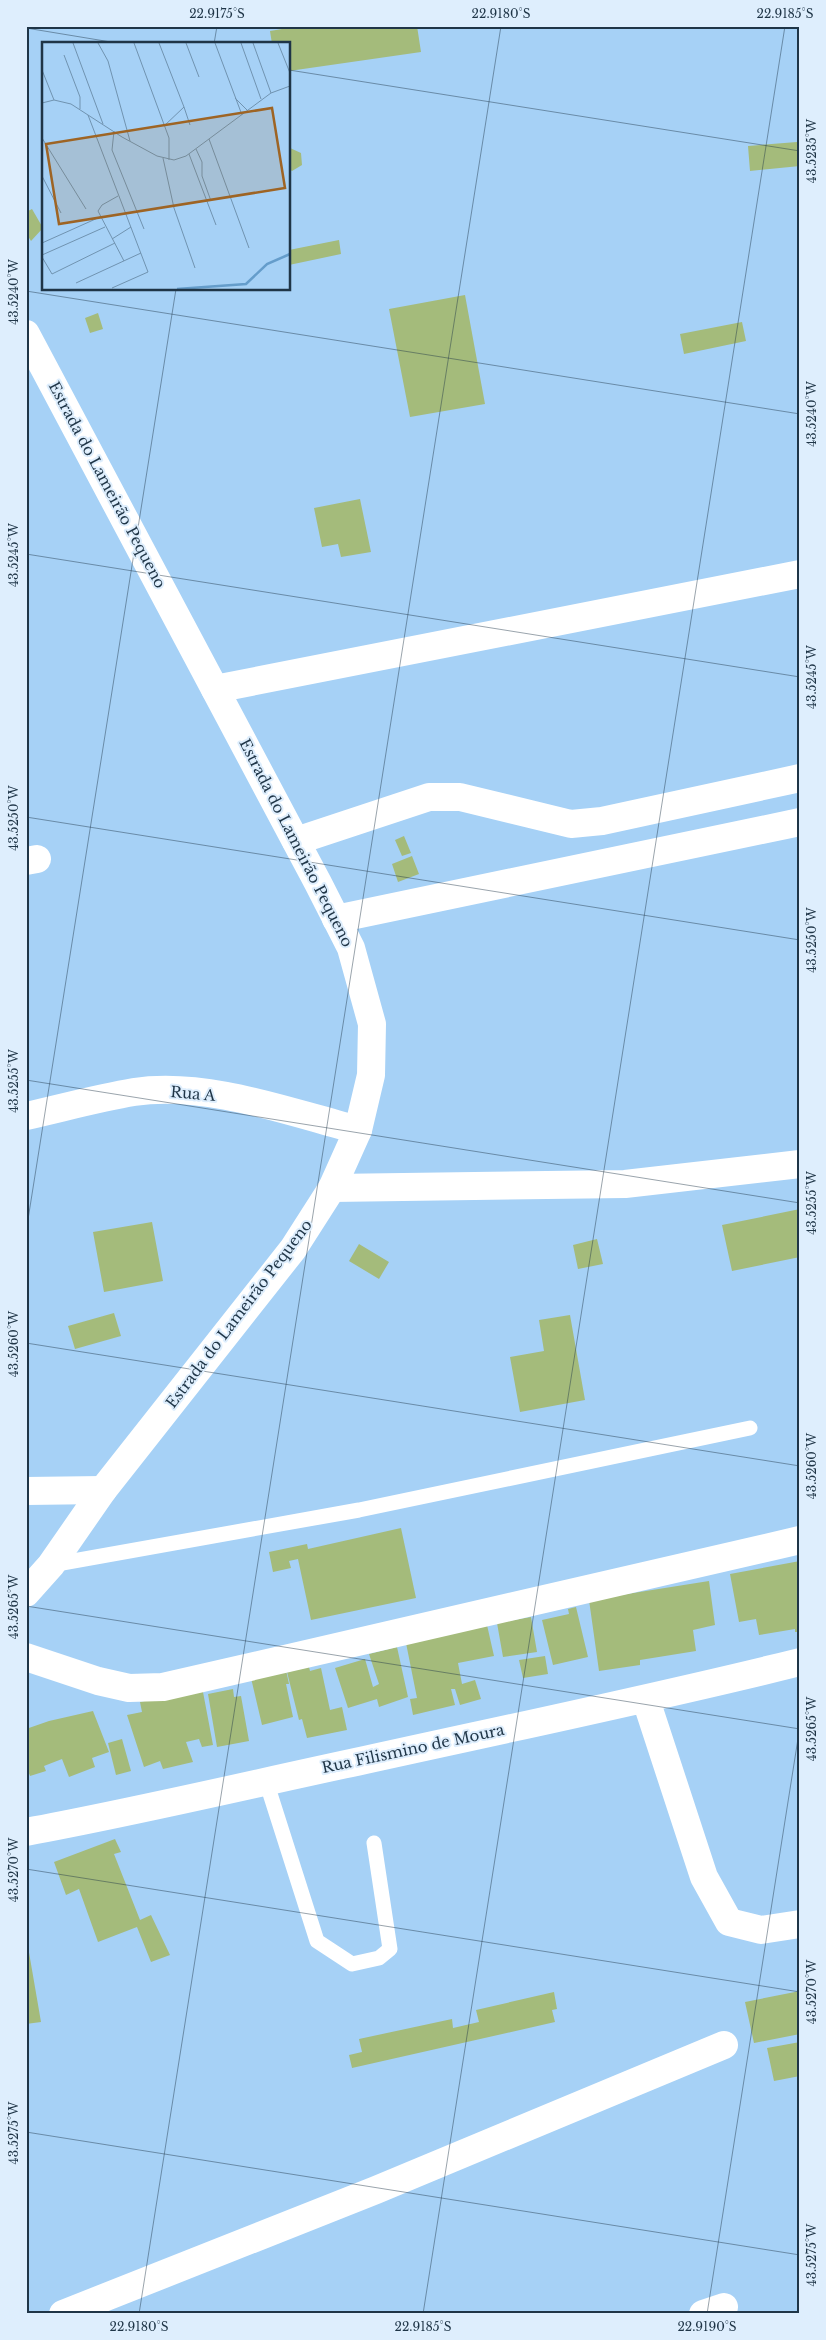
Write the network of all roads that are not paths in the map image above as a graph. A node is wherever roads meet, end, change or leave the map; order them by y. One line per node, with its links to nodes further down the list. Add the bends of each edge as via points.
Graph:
1 (26, 334): 3 (street, Estrada do Lameirão Pequeno)
2 (800, 574): 3 (street)
3 (215, 688): 6 (street, Estrada do Lameirão Pequeno)
4 (800, 778): 6 (street, via 602,821 571,824 460,797 429,797)
5 (800, 822): 7 (street)
6 (296, 841): 7 (street, Estrada do Lameirão Pequeno)
7 (336, 919): 9 (street, Estrada do Lameirão Pequeno, via 351,948 372,1024 371,1075)
8 (26, 1116): 9 (street, Rua A, via 135,1092 182,1090 230,1097)
9 (358, 1130): 11 (street, Estrada do Lameirão Pequeno)
10 (800, 1164): 11 (street, via 625,1184)
11 (332, 1188): 13 (street, Estrada do Lameirão Pequeno, via 293,1249)
12 (750, 1428): 16 (lane, via 359,1510)
13 (103, 1490): 14 (street); 16 (street, Estrada do Lameirão Pequeno)
14 (26, 1491)
15 (800, 1540): 18 (street, via 163,1687 122,1686 98,1681)
16 (51, 1565): 17 (street, Estrada do Lameirão Pequeno)
17 (26, 1593)
18 (26, 1657)
19 (800, 1662): 20 (street, Rua Filismino de Moura)
20 (646, 1700): 21 (street, Rua Filismino de Moura); 24 (street, via 704,1877 729,1922 760,1930)
21 (266, 1781): 22 (street, Rua Filismino de Moura, via 148,1809); 23 (lane, via 317,1941 352,1964 379,1958 390,1949)
22 (26, 1832)
23 (374, 1843)
24 (800, 1924)
25 (724, 2045): 26 (street, via 376,2190)
26 (63, 2314)

